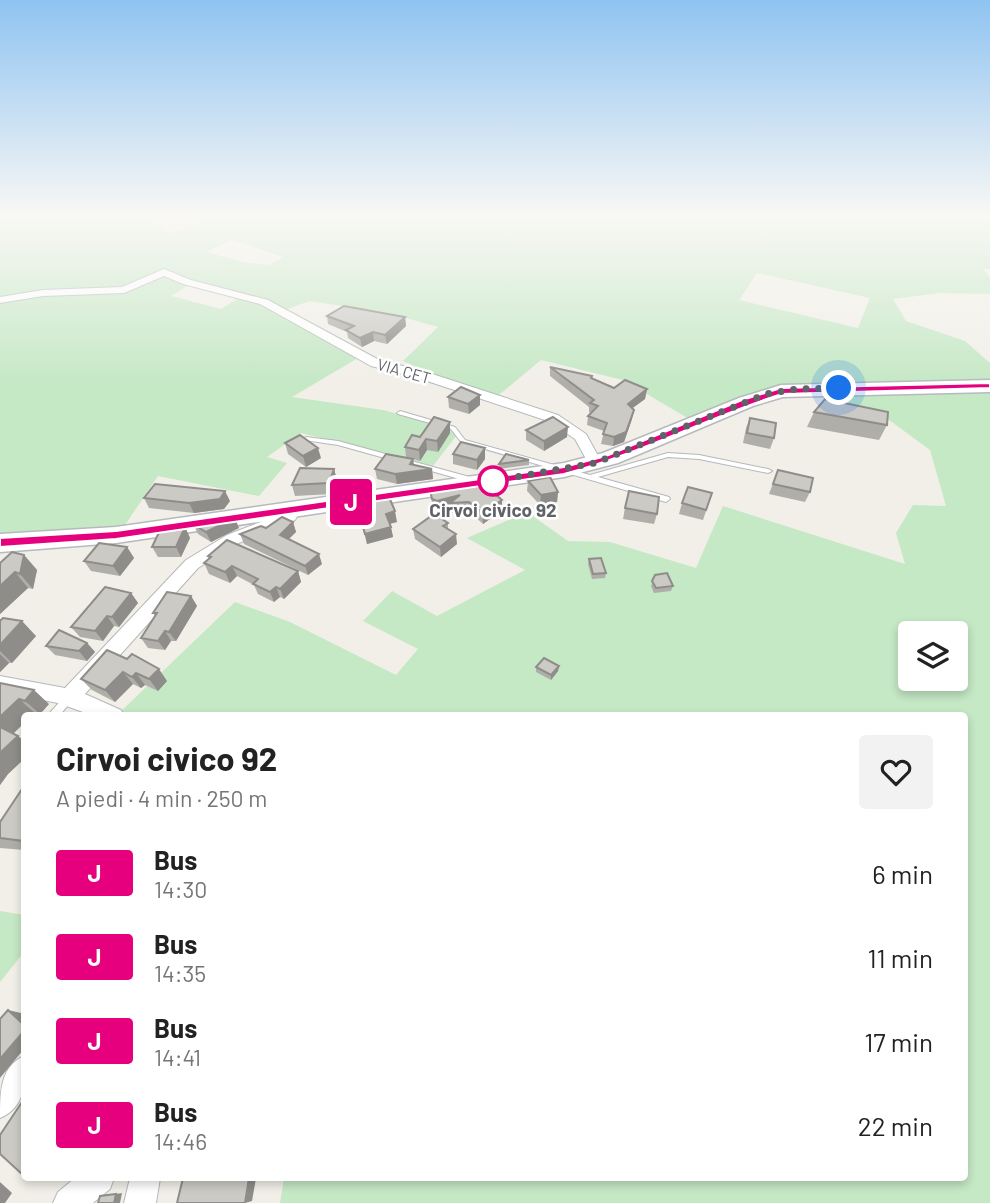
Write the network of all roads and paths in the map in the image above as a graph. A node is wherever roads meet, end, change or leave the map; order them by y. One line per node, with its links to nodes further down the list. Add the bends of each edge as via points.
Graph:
1 (161, 273): 3 (street, VIA CET, via 124,290 43,293)
2 (166, 273): 8 (street, VIA CET, via 264,302 375,363 553,418 581,437)
3 (0, 300)
4 (990, 386): 8 (street, via 781,391)
5 (400, 413): 7 (lane, via 453,428 463,441)
6 (306, 439): 10 (lane, via 338,443)
7 (564, 470): 8 (street); 10 (street)
8 (592, 470): 9 (lane, via 668,455); 11 (lane)
9 (768, 471)
10 (481, 483): 12 (street)
11 (666, 499)
12 (292, 511): 13 (street, via 116,535); 15 (street, via 192,564)
13 (0, 543)
14 (0, 684): 15 (street)
15 (69, 698): 16 (lane); 17 (street)
16 (56, 712)
17 (107, 712)
18 (21, 1074): 19 (street)
19 (0, 1103)
20 (95, 1181): 22 (street)
21 (144, 1181): 23 (street)
22 (69, 1203)
23 (140, 1203)

